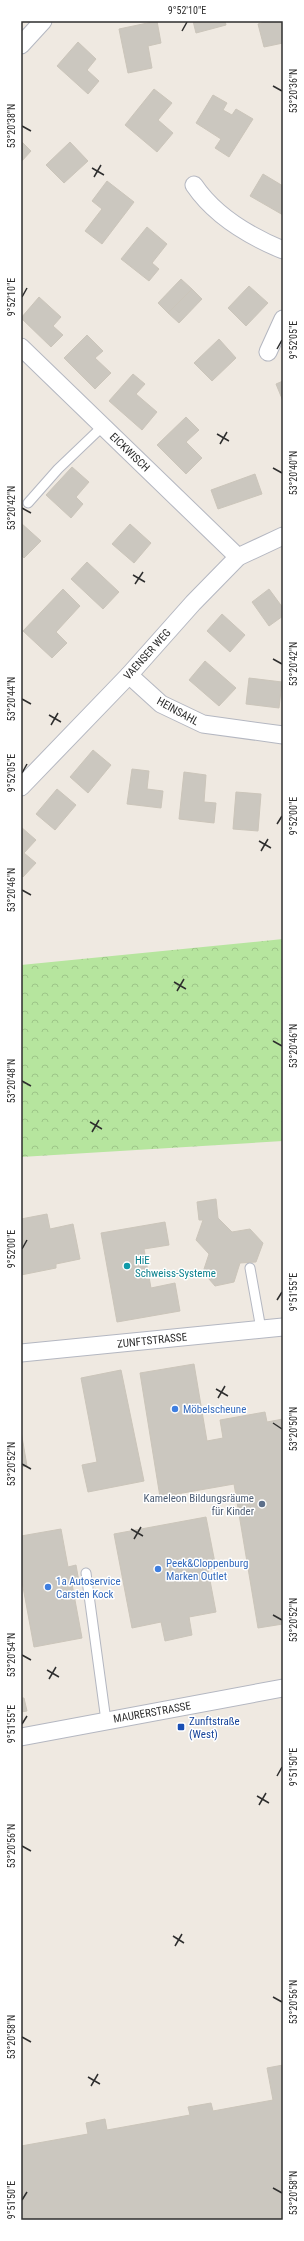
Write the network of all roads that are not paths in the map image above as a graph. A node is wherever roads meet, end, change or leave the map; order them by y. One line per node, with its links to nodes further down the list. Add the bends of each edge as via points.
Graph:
1 (39, 25): 2 (street)
2 (21, 45)
3 (194, 185): 4 (street, via 206,202 237,226)
4 (283, 250)
5 (283, 319): 7 (street)
6 (21, 347): 8 (street, EICKWISCH)
7 (268, 352)
8 (103, 426): 9 (lane, via 58,469); 11 (street, EICKWISCH)
9 (28, 503)
10 (283, 536): 11 (street, VAENSER WEG)
11 (238, 557): 12 (street, VAENSER WEG, via 192,603)
12 (129, 675): 13 (street, HEINSAHL, via 161,704 203,724); 14 (street, VAENSER WEG)
13 (283, 734)
14 (21, 787)
15 (250, 1268): 17 (lane)
16 (283, 1327): 17 (street, ZUNFTSTRASSE)
17 (261, 1329): 18 (street, ZUNFTSTRASSE)
18 (21, 1353)
19 (86, 1573): 21 (lane)
20 (283, 1688): 21 (street, MAURERSTRASSE)
21 (106, 1721): 22 (street, MAURERSTRASSE)
22 (21, 1737)

